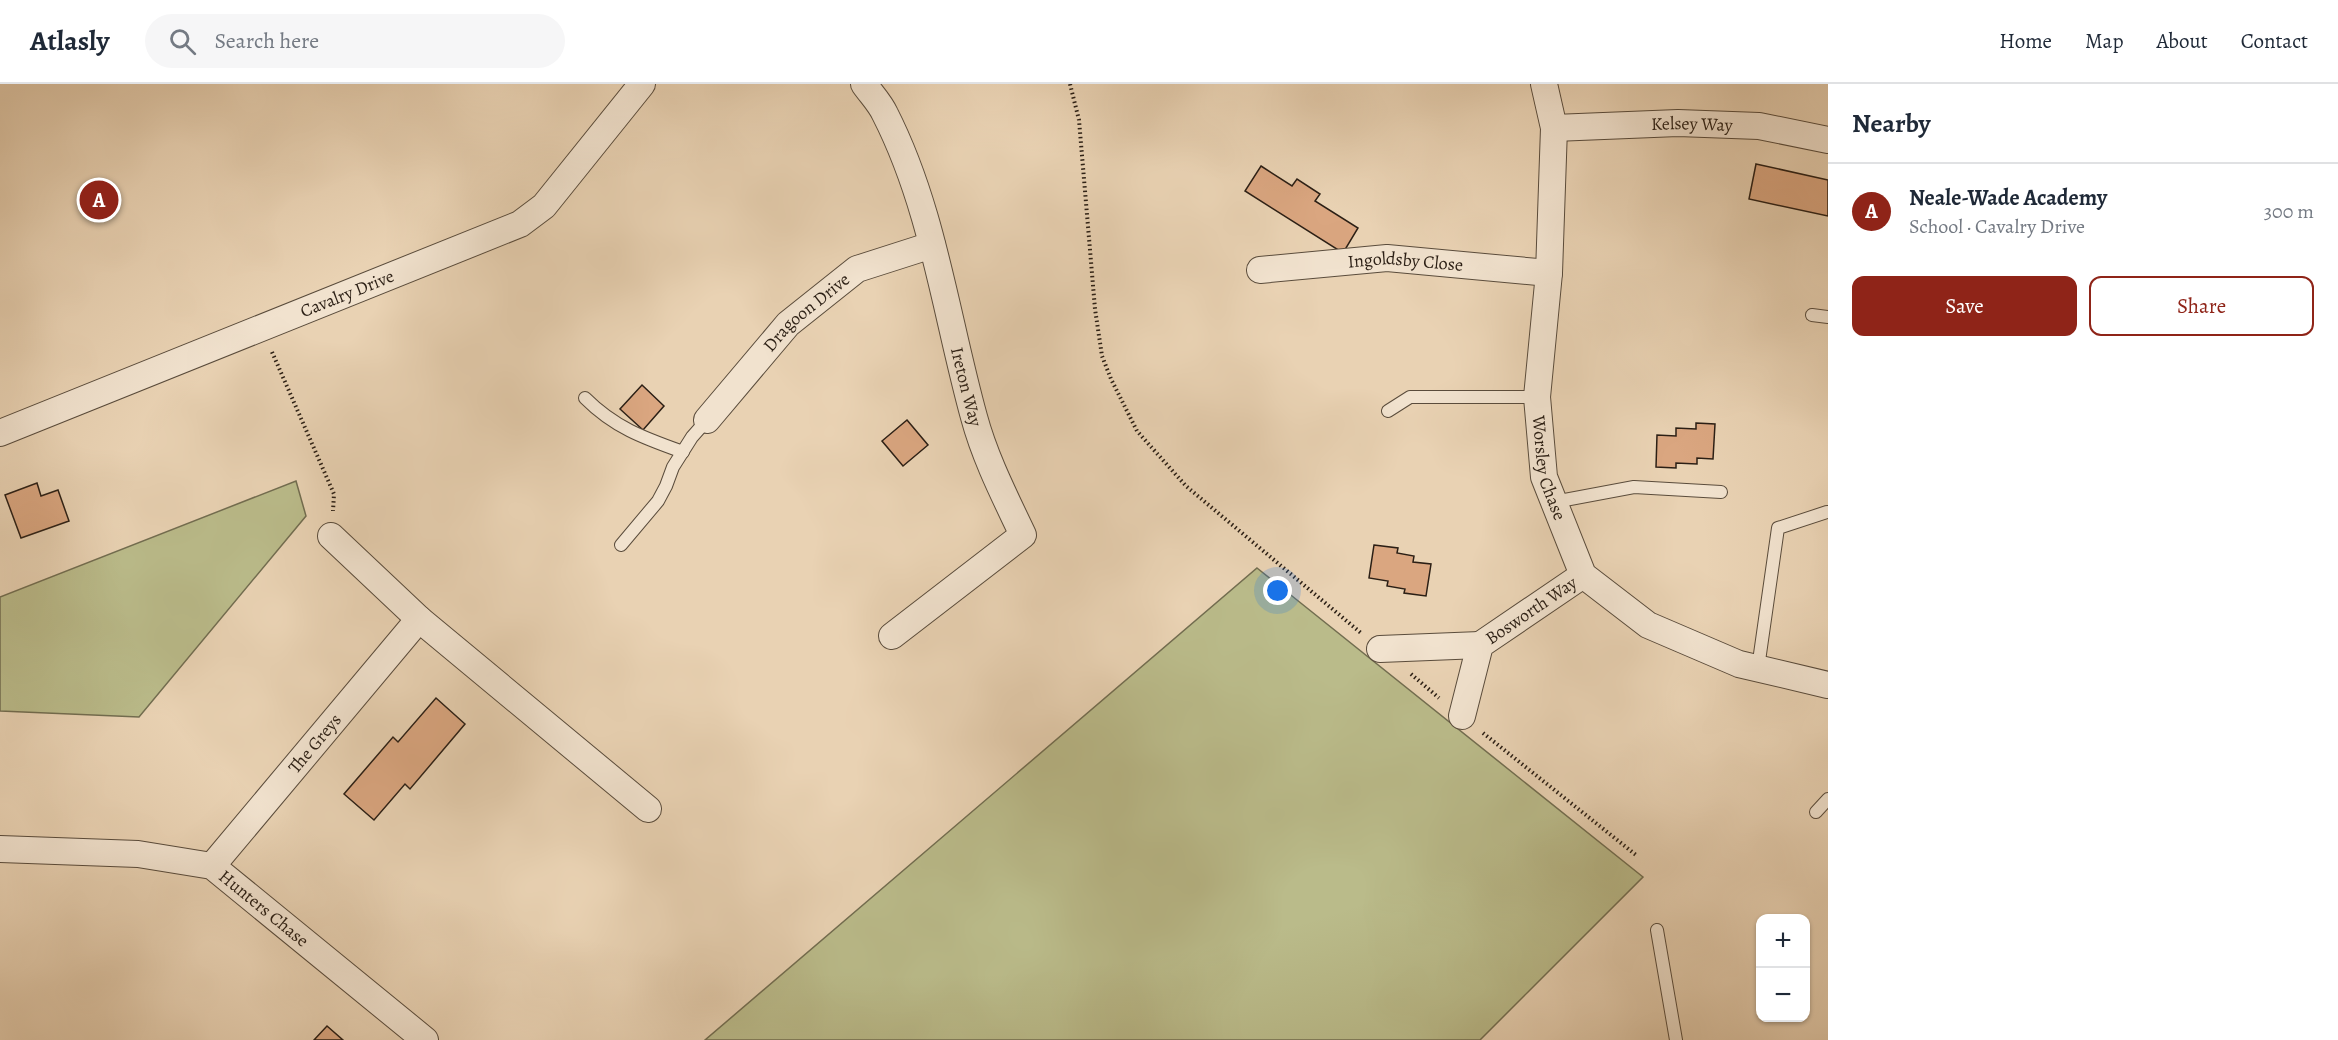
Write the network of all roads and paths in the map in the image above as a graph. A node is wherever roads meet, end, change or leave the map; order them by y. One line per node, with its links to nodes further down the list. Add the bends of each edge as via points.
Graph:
1 (642, 84): 12 (street, Cavalry Drive, via 544,206 520,224)
2 (864, 84): 7 (street, Ireton Way, via 884,112 908,165)
3 (1070, 84): 28 (path, via 1079,120 1102,356 1137,431 1186,486)
4 (1544, 84): 5 (street, Worsley Chase)
5 (1554, 128): 6 (street, Kelsey Way, via 1678,123 1759,126); 9 (street, Worsley Chase)
6 (1828, 140)
7 (932, 245): 16 (street, Dragoon Drive, via 856,269 788,324); 26 (street, Ireton Way, via 974,419 1023,535)
8 (1260, 270): 9 (street, Ingoldsby Close, via 1388,258)
9 (1549, 273): 13 (street, Worsley Chase)
10 (1812, 315): 11 (lane)
11 (1828, 317)
12 (261, 327): 17 (street, Cavalry Drive); 22 (path, via 334,494)
13 (1537, 397): 15 (lane, via 1410,397); 20 (street, Worsley Chase, via 1544,477)
14 (585, 398): 18 (lane, via 627,431)
15 (1388, 411)
16 (707, 420): 18 (lane)
17 (0, 433)
18 (683, 452): 23 (lane, via 658,501)
19 (1721, 492): 20 (lane, via 1634,487)
20 (1554, 502): 24 (street, Worsley Chase)
21 (1827, 512): 29 (lane, via 1778,528)
22 (331, 536): 25 (street)
23 (621, 545)
24 (1583, 575): 27 (street, Bosworth Way); 29 (street, via 1648,625 1739,664)
25 (419, 620): 33 (street); 37 (street, The Greys)
26 (892, 636)
27 (1480, 645): 28 (street, Bosworth Way); 31 (street, Bosworth Way)
28 (1380, 649): 31 (path)
29 (1758, 668): 30 (street)
30 (1828, 685)
31 (1462, 716): 36 (path)
32 (1828, 799): 34 (lane)
33 (648, 809)
34 (1816, 812)
35 (0, 849): 37 (street, Hunters Chase, via 138,854)
36 (1636, 855)
37 (212, 866): 39 (street, Hunters Chase)
38 (1657, 930): 40 (lane)
39 (425, 1040)
40 (1676, 1040)

